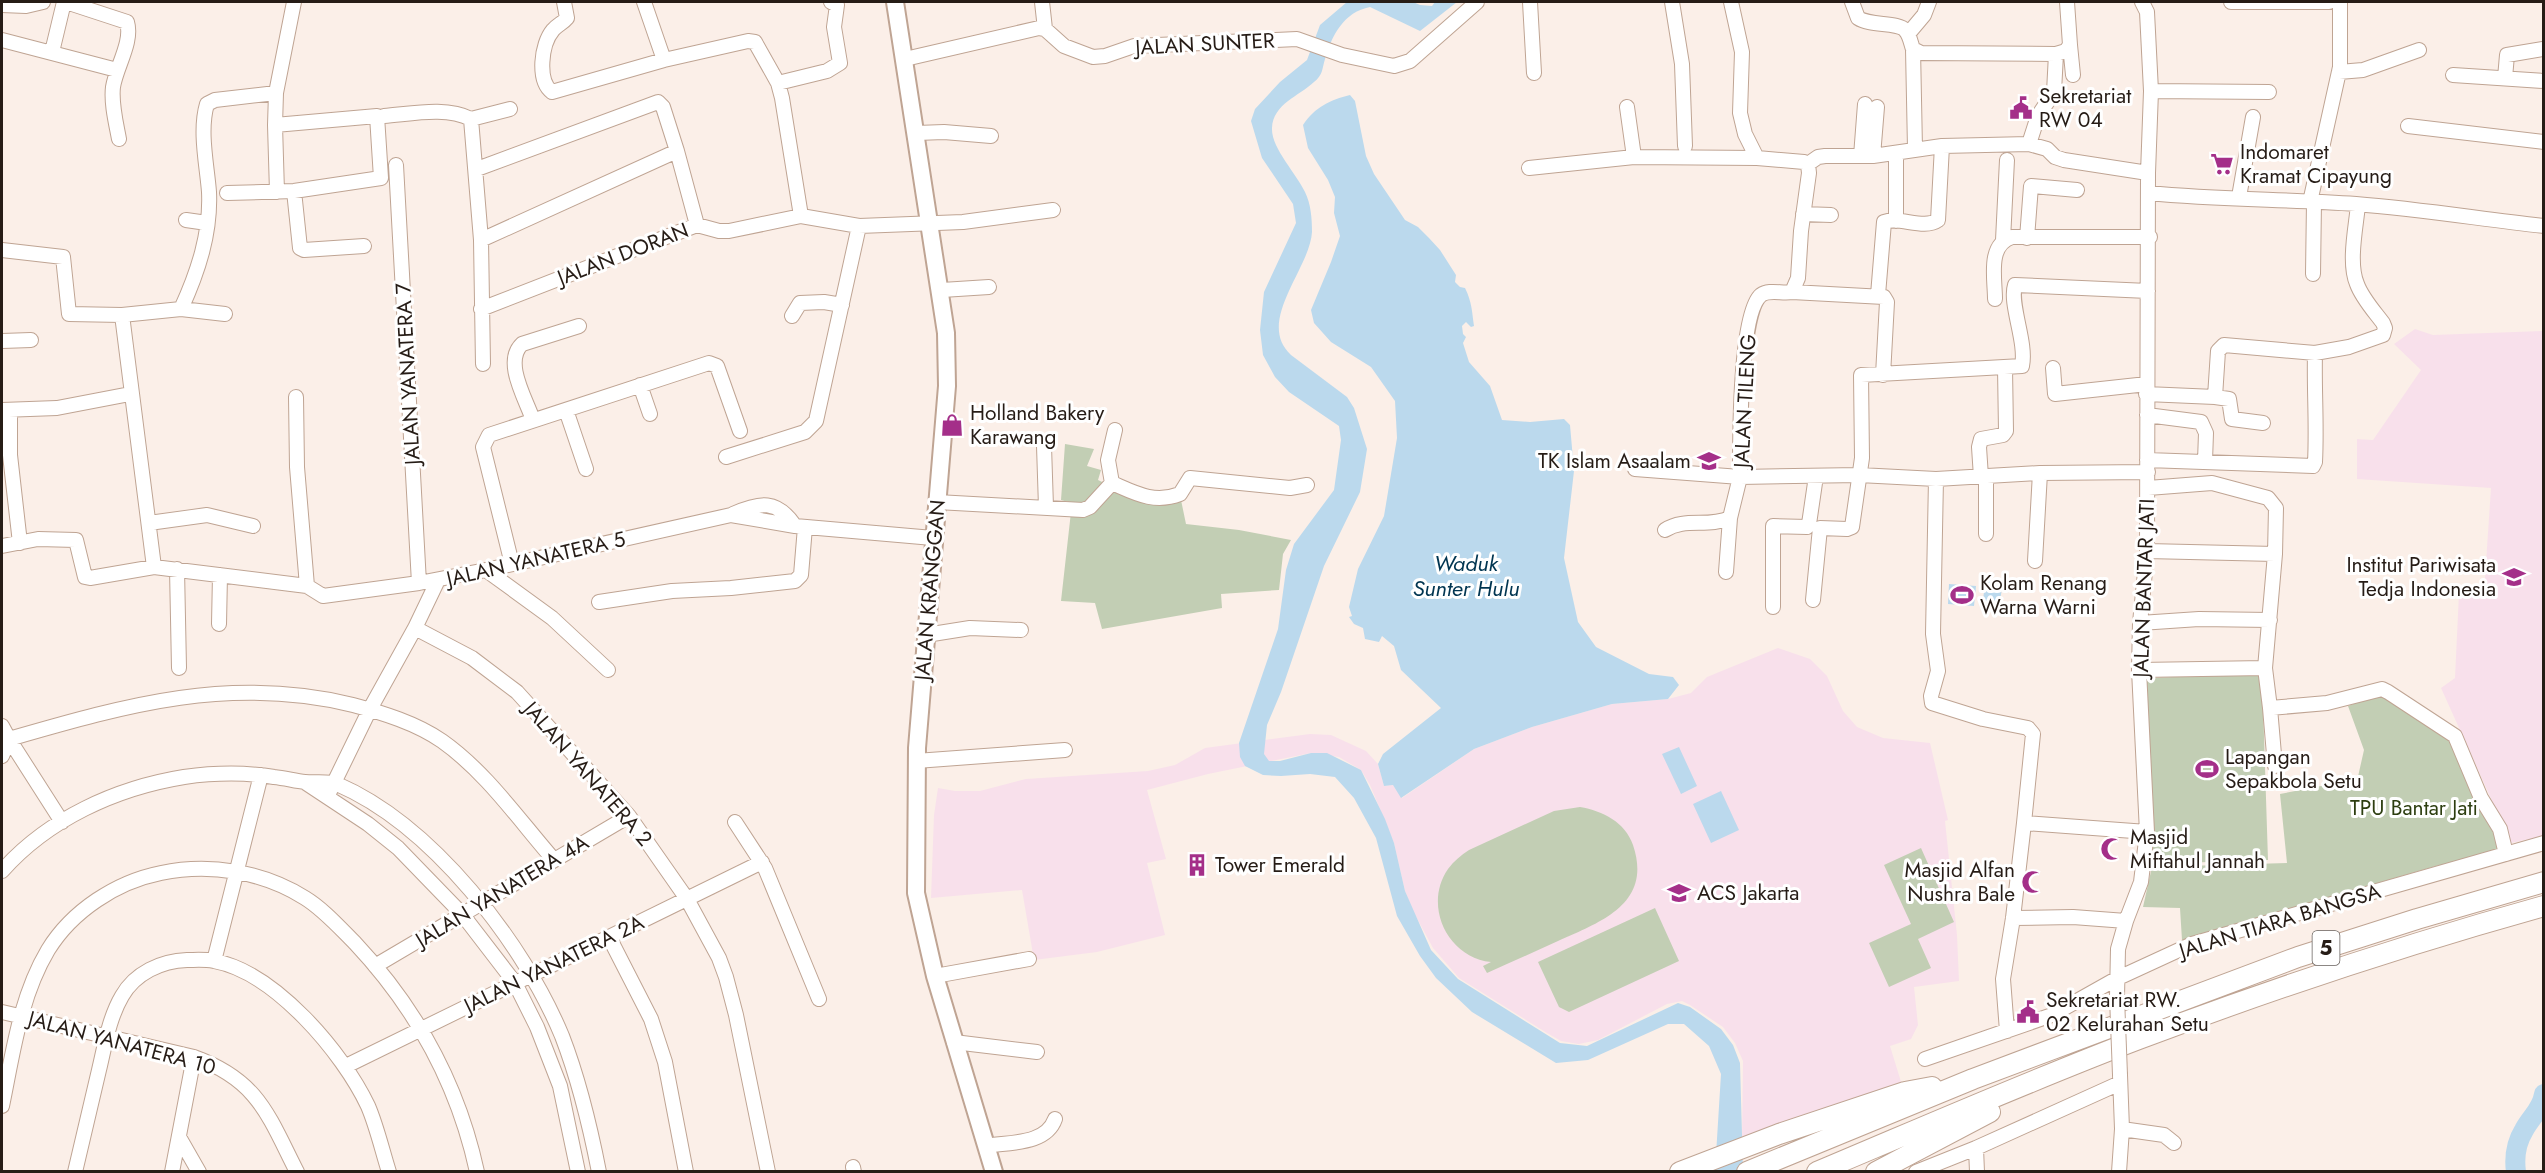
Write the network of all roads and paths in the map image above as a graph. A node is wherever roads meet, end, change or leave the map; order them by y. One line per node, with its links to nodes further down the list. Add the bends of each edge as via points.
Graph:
1 (44, 2): 21 (street)
2 (65, 2): 29 (street); 33 (street, via 127,22 129,28)
3 (294, 2): 43 (street)
4 (564, 2): 32 (street, via 567,18 552,32 543,58 550,92)
5 (644, 2): 32 (street)
6 (831, 2): 40 (street, via 837,5 834,27 840,63 827,71)
7 (896, 2): 31 (main road, JALAN KRANGGAN)
8 (1042, 2): 22 (street)
9 (1477, 2): 22 (street, JALAN SUNTER, via 1410,61 1399,66 1287,39 1141,45 1093,57 1064,46)
10 (1530, 2): 35 (street)
11 (1672, 2): 57 (street, via 1682,64)
12 (1731, 2): 64 (street, via 1742,52 1740,113)
13 (1852, 2): 23 (street, via 1862,21 1902,28)
14 (1929, 2): 23 (street)
15 (2067, 2): 25 (street)
16 (2142, 2): 41 (street, JALAN BANTAR JATI, via 2147,12)
17 (2231, 2): 18 (street)
18 (2263, 2): 19 (street)
19 (2329, 2)
20 (2340, 2): 34 (street)
21 (2, 5)
22 (1045, 29): 31 (street)
23 (1908, 34): 26 (street)
24 (2, 40): 29 (street)
25 (2070, 45): 30 (street); 36 (street)
26 (1913, 49): 30 (street, via 1925,53); 59 (street)
27 (2543, 49): 38 (street, via 2507,55)
28 (2419, 50): 34 (street, via 2363,70)
29 (52, 52): 33 (street)
30 (2056, 54): 56 (street, via 2055,89 2038,116)
31 (905, 59): 52 (main road, JALAN KRANGGAN)
32 (664, 60): 40 (street, via 753,41)
33 (117, 70): 54 (street, via 112,95)
34 (2339, 72): 77 (street)
35 (1534, 73)
36 (2073, 75)
37 (2453, 75): 38 (street)
38 (2505, 78): 39 (street)
39 (2544, 81)
40 (778, 83): 82 (street)
41 (2151, 91): 42 (street); 70 (street, JALAN BANTAR JATI)
42 (2269, 92)
43 (276, 93): 50 (street); 85 (street, via 207,104)
44 (1871, 106): 62 (street)
45 (1627, 107): 63 (street)
46 (510, 109): 49 (street)
47 (384, 116): 49 (street, via 441,112)
48 (2253, 117): 76 (street)
49 (471, 119): 69 (street)
50 (275, 125): 72 (street, via 377,116 381,178); 73 (street)
51 (2408, 126): 55 (street)
52 (917, 133): 53 (street); 86 (main road, JALAN KRANGGAN)
53 (991, 136)
54 (119, 139)
55 (2544, 142)
56 (2029, 144): 58 (street); 70 (street, via 2064,160)
57 (1686, 146)
58 (1942, 146): 59 (street); 84 (street, via 1938,220)
59 (1915, 149): 61 (street)
60 (677, 151): 69 (street, via 663,107 656,102); 87 (street); 92 (street)
61 (1896, 154): 62 (street); 84 (street)
62 (1867, 156): 67 (street, via 1818,157)
63 (1635, 157): 64 (street); 68 (street)
64 (1757, 158): 67 (street, via 1788,159)
65 (2007, 160): 93 (street)
66 (396, 165): 166 (street, JALAN YANATERA 7)
67 (1808, 165): 80 (street)
68 (1529, 168)
69 (477, 169): 92 (street)
70 (2148, 173): 75 (street, JALAN BANTAR JATI)
71 (2077, 190): 91 (street, via 2031,186)
72 (294, 191): 73 (street); 94 (street, via 300,248)
73 (277, 192): 74 (street)
74 (227, 193)
75 (2149, 193): 76 (street); 90 (street, JALAN BANTAR JATI)
76 (2239, 197): 77 (street)
77 (2312, 202): 78 (street); 96 (street)
78 (2358, 205): 89 (street); 112 (street, via 2355,278 2384,323 2385,332 2349,347)
79 (1053, 210): 86 (street, JALAN DORAN)
80 (1803, 214): 81 (street); 100 (street, via 1798,278)
81 (1831, 215)
82 (801, 216): 87 (street, JALAN DORAN, via 729,231); 88 (street, JALAN DORAN)
83 (186, 220): 85 (street)
84 (1896, 221): 101 (street, via 1883,224)
85 (207, 223): 104 (street, via 201,258)
86 (931, 223): 88 (street, JALAN DORAN); 98 (main road, JALAN KRANGGAN)
87 (697, 225): 105 (street, JALAN DORAN)
88 (859, 226): 103 (street)
89 (2544, 226)
90 (2150, 237): 91 (street); 99 (street, JALAN BANTAR JATI)
91 (2027, 238): 93 (street)
92 (481, 240): 105 (street)
93 (2002, 240): 102 (street, via 1995,257)
94 (364, 246)
95 (2, 250): 107 (street, via 63,257 69,314)
96 (2313, 274)
97 (989, 286): 98 (street)
98 (942, 290): 145 (main road, JALAN KRANGGAN, via 947,386)
99 (2148, 291): 114 (street, via 2015,285 2023,363 2017,368); 118 (street, JALAN BANTAR JATI)
100 (1792, 292): 101 (street); 140 (street, JALAN TILENG, via 1764,293 1753,309 1744,354)
101 (1878, 295): 116 (street, via 1887,302)
102 (1995, 299)
103 (842, 305): 108 (street, via 800,303); 131 (street, via 816,421 805,432)
104 (181, 309): 106 (street); 107 (street)
105 (481, 309): 113 (street)
106 (225, 314)
107 (122, 315): 119 (street)
108 (792, 316)
109 (579, 326): 126 (street, via 516,349 515,368)
110 (31, 340): 111 (street)
111 (2, 341)
112 (2315, 353): 121 (street, via 2224,345 2218,351); 132 (street, JALAN TILENG, via 2314,465)
113 (483, 364)
114 (2006, 368): 116 (street); 139 (street, via 2006,431 1981,439)
115 (2053, 368): 118 (street, via 2055,394)
116 (1883, 375): 137 (street, via 1860,377)
117 (640, 385): 122 (street); 124 (street); 129 (street, via 713,363)
118 (2146, 389): 121 (street); 125 (street, JALAN BANTAR JATI)
119 (130, 394): 123 (street, via 78,405); 148 (street)
120 (296, 397): 167 (street, via 297,477)
121 (2215, 397): 127 (street, via 2229,399 2232,419)
122 (566, 410): 126 (street); 134 (street)
123 (6, 411): 154 (street)
124 (650, 414)
125 (2146, 415): 132 (street, via 2201,422 2206,433); 133 (street, JALAN BANTAR JATI)
126 (533, 420): 159 (street, via 489,435 483,447)
127 (2263, 423)
128 (1115, 430): 142 (street, via 1108,460)
129 (740, 431)
130 (1044, 446): 146 (street)
131 (726, 457)
132 (2205, 461): 133 (street, JALAN TILENG)
133 (2148, 466): 136 (street, JALAN TILENG); 144 (street, JALAN BANTAR JATI)
134 (586, 469)
135 (1635, 469): 140 (street)
136 (2040, 473): 139 (street, JALAN TILENG); 158 (street)
137 (1859, 475): 138 (street, JALAN TILENG); 141 (street, JALAN TILENG); 168 (street, via 1852,527 1820,528)
138 (1816, 476): 140 (street, JALAN TILENG); 170 (street, via 1807,527 1773,526)
139 (1983, 476): 141 (street, JALAN TILENG); 152 (street)
140 (1740, 477): 147 (street)
141 (1936, 479): 196 (street, via 1933,634 1938,671 1931,698 1934,704 2028,728 2032,734)
142 (1112, 483): 143 (street, via 1156,499 1180,494 1190,478 1290,488); 146 (street, via 1087,509)
143 (1307, 485)
144 (2148, 488): 156 (street, JALAN BANTAR JATI); 157 (street, via 2212,483 2268,498 2276,508)
145 (937, 502): 146 (street); 153 (main road, JALAN KRANGGAN)
146 (1046, 507)
147 (1730, 518): 151 (street, via 1703,525 1681,523); 163 (street)
148 (149, 523): 149 (street, via 207,515); 160 (street)
149 (253, 526)
150 (800, 526): 153 (street); 159 (street, JALAN YANATERA 5, via 782,509 770,505 752,507); 169 (street, via 801,575 795,581 672,591)
151 (1665, 530)
152 (1986, 534)
153 (933, 538): 176 (main road, JALAN KRANGGAN)
154 (20, 543): 155 (street); 160 (street, via 38,539 76,540 85,577 90,578)
155 (2, 546)
156 (2147, 551): 157 (street); 172 (street, JALAN BANTAR JATI)
157 (2275, 554): 171 (street)
158 (2035, 561)
159 (512, 564): 162 (street, JALAN YANATERA 5)
160 (154, 567): 161 (street)
161 (177, 569): 164 (street); 177 (street)
162 (486, 570): 165 (street, JALAN YANATERA 5); 179 (street, via 552,618)
163 (1726, 572)
164 (220, 575): 167 (street); 173 (street)
165 (438, 580): 166 (street); 174 (street, JALAN YANATERA 5)
166 (419, 583): 167 (street, via 323,596)
167 (307, 586)
168 (1813, 600)
169 (599, 602)
170 (1773, 607)
171 (2270, 620): 172 (street); 178 (street)
172 (2140, 623): 180 (street, JALAN BANTAR JATI)
173 (219, 624)
174 (415, 628): 182 (street, JALAN YANATERA 5); 193 (street, JALAN YANATERA 2, via 472,658 517,692)
175 (1021, 630): 176 (street, via 970,628)
176 (926, 635): 187 (main road, JALAN KRANGGAN)
177 (179, 668)
178 (2265, 668): 180 (street); 181 (street)
179 (608, 670)
180 (2139, 670): 197 (street, JALAN BANTAR JATI)
181 (2270, 708): 188 (street); 199 (street, via 2327,704 2382,690 2388,692 2455,736 2481,798 2500,829)
182 (370, 709): 184 (street, via 284,693 210,694 108,710); 191 (street, JALAN YANATERA 5); 200 (street, via 440,739 456,752)
183 (2, 726): 184 (street)
184 (9, 739): 186 (street); 194 (street)
185 (1065, 750): 187 (street)
186 (2, 756)
187 (916, 761): 216 (main road, JALAN KRANGGAN, via 916,893)
188 (2275, 766)
189 (261, 775): 190 (street); 194 (street, via 169,779 113,796); 203 (street)
190 (304, 782): 191 (street); 192 (street)
191 (334, 783): 192 (street, JALAN YANATERA 5); 206 (street, via 390,813 423,841)
192 (327, 797): 208 (street, via 398,848)
193 (629, 816): 200 (street, JALAN YANATERA 4A); 205 (street, JALAN YANATERA 2)
194 (62, 822): 202 (street)
195 (735, 822): 201 (street)
196 (2024, 823): 197 (street); 209 (street)
197 (2146, 832): 210 (street, JALAN BANTAR JATI, via 2141,882)
198 (2544, 843): 199 (street, JALAN TIARA BANGSA)
199 (2506, 854): 217 (street, JALAN TIARA BANGSA, via 2192,944)
200 (554, 861): 206 (street, JALAN YANATERA 4A)
201 (762, 862): 205 (street, JALAN YANATERA 2A); 219 (street)
202 (3, 866)
203 (236, 871): 213 (street); 214 (street, via 309,901); 221 (street, via 206,868 154,874 101,897 70,922 48,951)
204 (2534, 885): 231 (highway, 5, via 2298,957)
205 (687, 899): 211 (street, JALAN YANATERA 2A); 251 (street, JALAN YANATERA 2, via 726,977)
206 (482, 903): 208 (street, JALAN YANATERA 4A); 215 (street)
207 (2538, 908): 227 (highway, 5, via 2295,982)
208 (462, 914): 214 (street, JALAN YANATERA 4A); 218 (street)
209 (2013, 918): 210 (street); 223 (street, via 2003,979)
210 (2126, 921): 217 (street, JALAN BANTAR JATI, via 2118,949)
211 (609, 937): 215 (street, JALAN YANATERA 2A); 250 (street, via 651,1019 665,1062)
212 (1029, 959): 216 (street)
213 (214, 961): 224 (street, via 164,963 140,976 122,995); 230 (street, via 267,985 303,1017)
214 (375, 966): 222 (street)
215 (531, 975): 218 (street, JALAN YANATERA 2A); 249 (street, via 561,1035 574,1072)
216 (935, 976): 225 (main road, JALAN KRANGGAN)
217 (2116, 979): 223 (street, JALAN TIARA BANGSA, via 2052,1015); 232 (street, JALAN BANTAR JATI, bridge)
218 (515, 983): 222 (street, JALAN YANATERA 2A); 248 (street, via 560,1086)
219 (819, 999)
220 (2, 1012): 221 (street, JALAN YANATERA 10)
221 (21, 1016): 224 (street, JALAN YANATERA 10); 233 (street)
222 (422, 1029): 230 (street, JALAN YANATERA 2A); 247 (street, via 456,1098)
223 (2007, 1031): 229 (street, JALAN TIARA BANGSA)
224 (107, 1038): 228 (street, JALAN YANATERA 10); 242 (street)
225 (954, 1042): 226 (street); 238 (main road, JALAN KRANGGAN)
226 (1037, 1052)
227 (2099, 1056): 254 (highway, 5); 255 (highway)
228 (194, 1057): 236 (street); 245 (street, JALAN YANATERA 10, via 224,1069 251,1090)
229 (1925, 1059)
230 (346, 1066): 246 (street, via 369,1108)
231 (1973, 1079): 240 (highway, via 1905,1092); 253 (highway, 5)
232 (2120, 1079): 235 (street, JALAN BANTAR JATI); 239 (street)
233 (2, 1106)
234 (1055, 1119): 238 (street, via 1052,1128 1040,1137)
235 (2122, 1129): 237 (street, via 2164,1135); 257 (street, JALAN BANTAR JATI)
236 (180, 1137): 243 (street); 244 (street)
237 (2174, 1143)
238 (986, 1146): 252 (main road, JALAN KRANGGAN)
239 (1976, 1148): 241 (street); 256 (street)
240 (1682, 1171)
241 (1920, 1171)
242 (75, 1172)
243 (172, 1172)
244 (199, 1172)
245 (297, 1172)
246 (389, 1172)
247 (477, 1172)
248 (578, 1172)
249 (599, 1172)
250 (686, 1172)
251 (768, 1172)
252 (994, 1172)
253 (1747, 1172)
254 (1817, 1172)
255 (1876, 1172)
256 (1977, 1172)
257 (2119, 1172)

